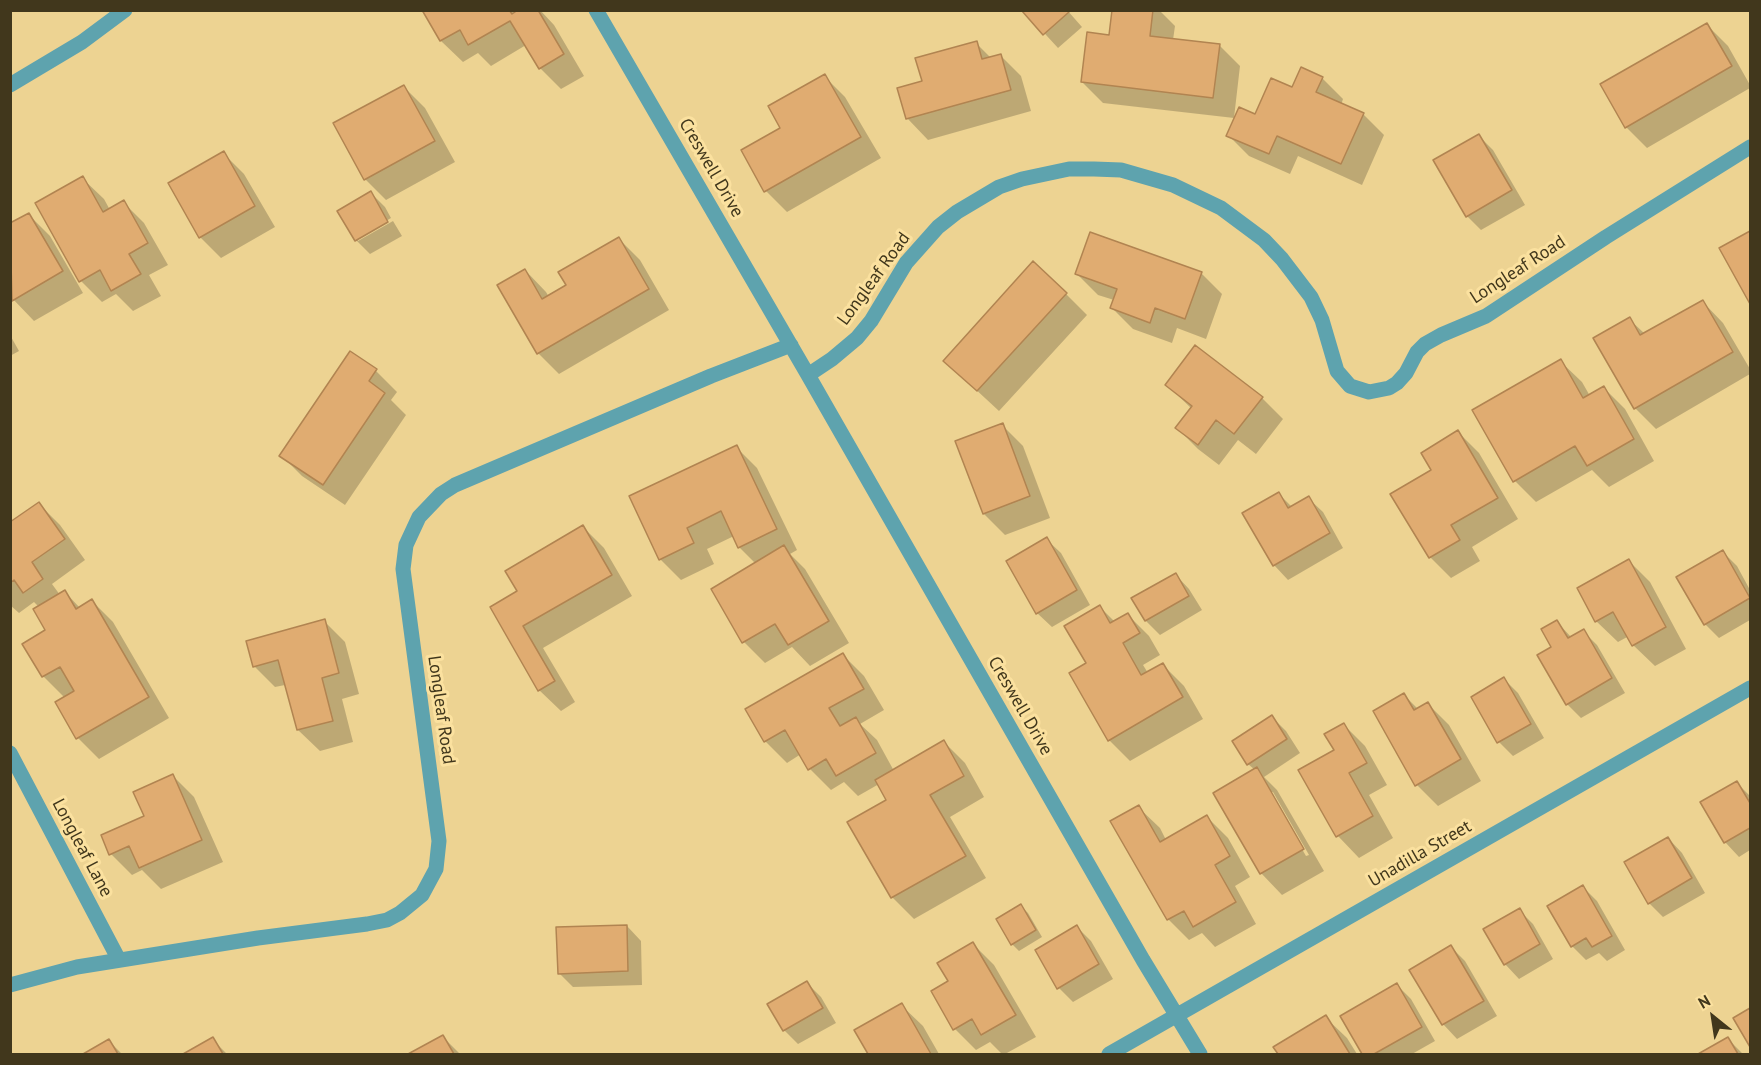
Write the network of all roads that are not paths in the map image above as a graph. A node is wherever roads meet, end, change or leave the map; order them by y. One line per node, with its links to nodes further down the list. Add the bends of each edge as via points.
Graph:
1 (125, 10): 3 (street, via 82,42)
2 (597, 10): 5 (street, Creswell Drive)
3 (10, 85)
4 (1750, 147): 6 (street, Longleaf Road, via 1486,316 1425,344 1406,374 1389,388 1369,392 1350,386 1337,371 1311,297 1264,240 1221,208 1173,185 1121,170 1094,169 1069,169 1022,179 999,187 957,212 906,263 857,338)
5 (791, 345): 6 (street, Creswell Drive); 9 (street, Longleaf Road, via 454,485 419,517 406,545 402,569 439,841 436,869 422,894 387,920)
6 (808, 375): 11 (street, Creswell Drive)
7 (1750, 688): 11 (street, Unadilla Street)
8 (10, 753): 9 (street, Longleaf Lane)
9 (119, 960): 10 (street, Longleaf Road)
10 (10, 986)
11 (1178, 1015): 12 (street, Unadilla Street); 13 (street, Creswell Drive)
12 (1109, 1054)
13 (1200, 1054)

